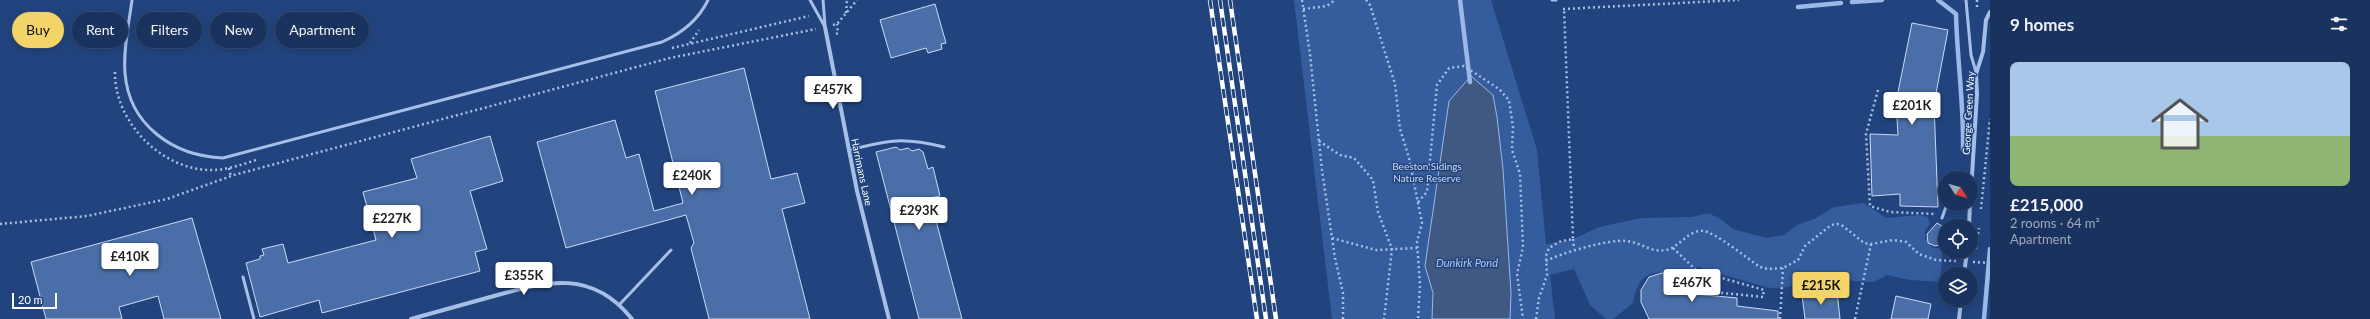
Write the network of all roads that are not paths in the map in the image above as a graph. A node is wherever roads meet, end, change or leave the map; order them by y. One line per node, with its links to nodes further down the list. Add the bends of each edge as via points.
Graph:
1 (132, 0): 2 (lane, via 124,72 131,103 146,126 172,145 197,156 223,158 662,42 690,25)
2 (708, 0)
3 (810, 0): 9 (lane, Harrimans Lane)
4 (823, 0): 9 (lane, Harrimans Lane)
5 (1552, 0): 6 (lane)
6 (1556, 0)
7 (1966, 0): 10 (lane, via 1971,55)
8 (1990, 12): 10 (street, George Green Way, via 1986,20 1983,52)
9 (825, 27): 12 (street, Harrimans Lane)
10 (1976, 74): 13 (street, George Green Way)
11 (944, 147): 12 (lane, via 914,140 890,140)
12 (849, 150): 23 (street, Harrimans Lane)
13 (1972, 171)
14 (1944, 211): 15 (lane)
15 (1942, 218)
16 (671, 250): 18 (lane)
17 (243, 277): 20 (lane)
18 (620, 304): 21 (street, via 592,287 560,282 536,284); 22 (street)
19 (1960, 307): 24 (street)
20 (254, 319)
21 (411, 319)
22 (632, 319)
23 (889, 319)
24 (1959, 319)

